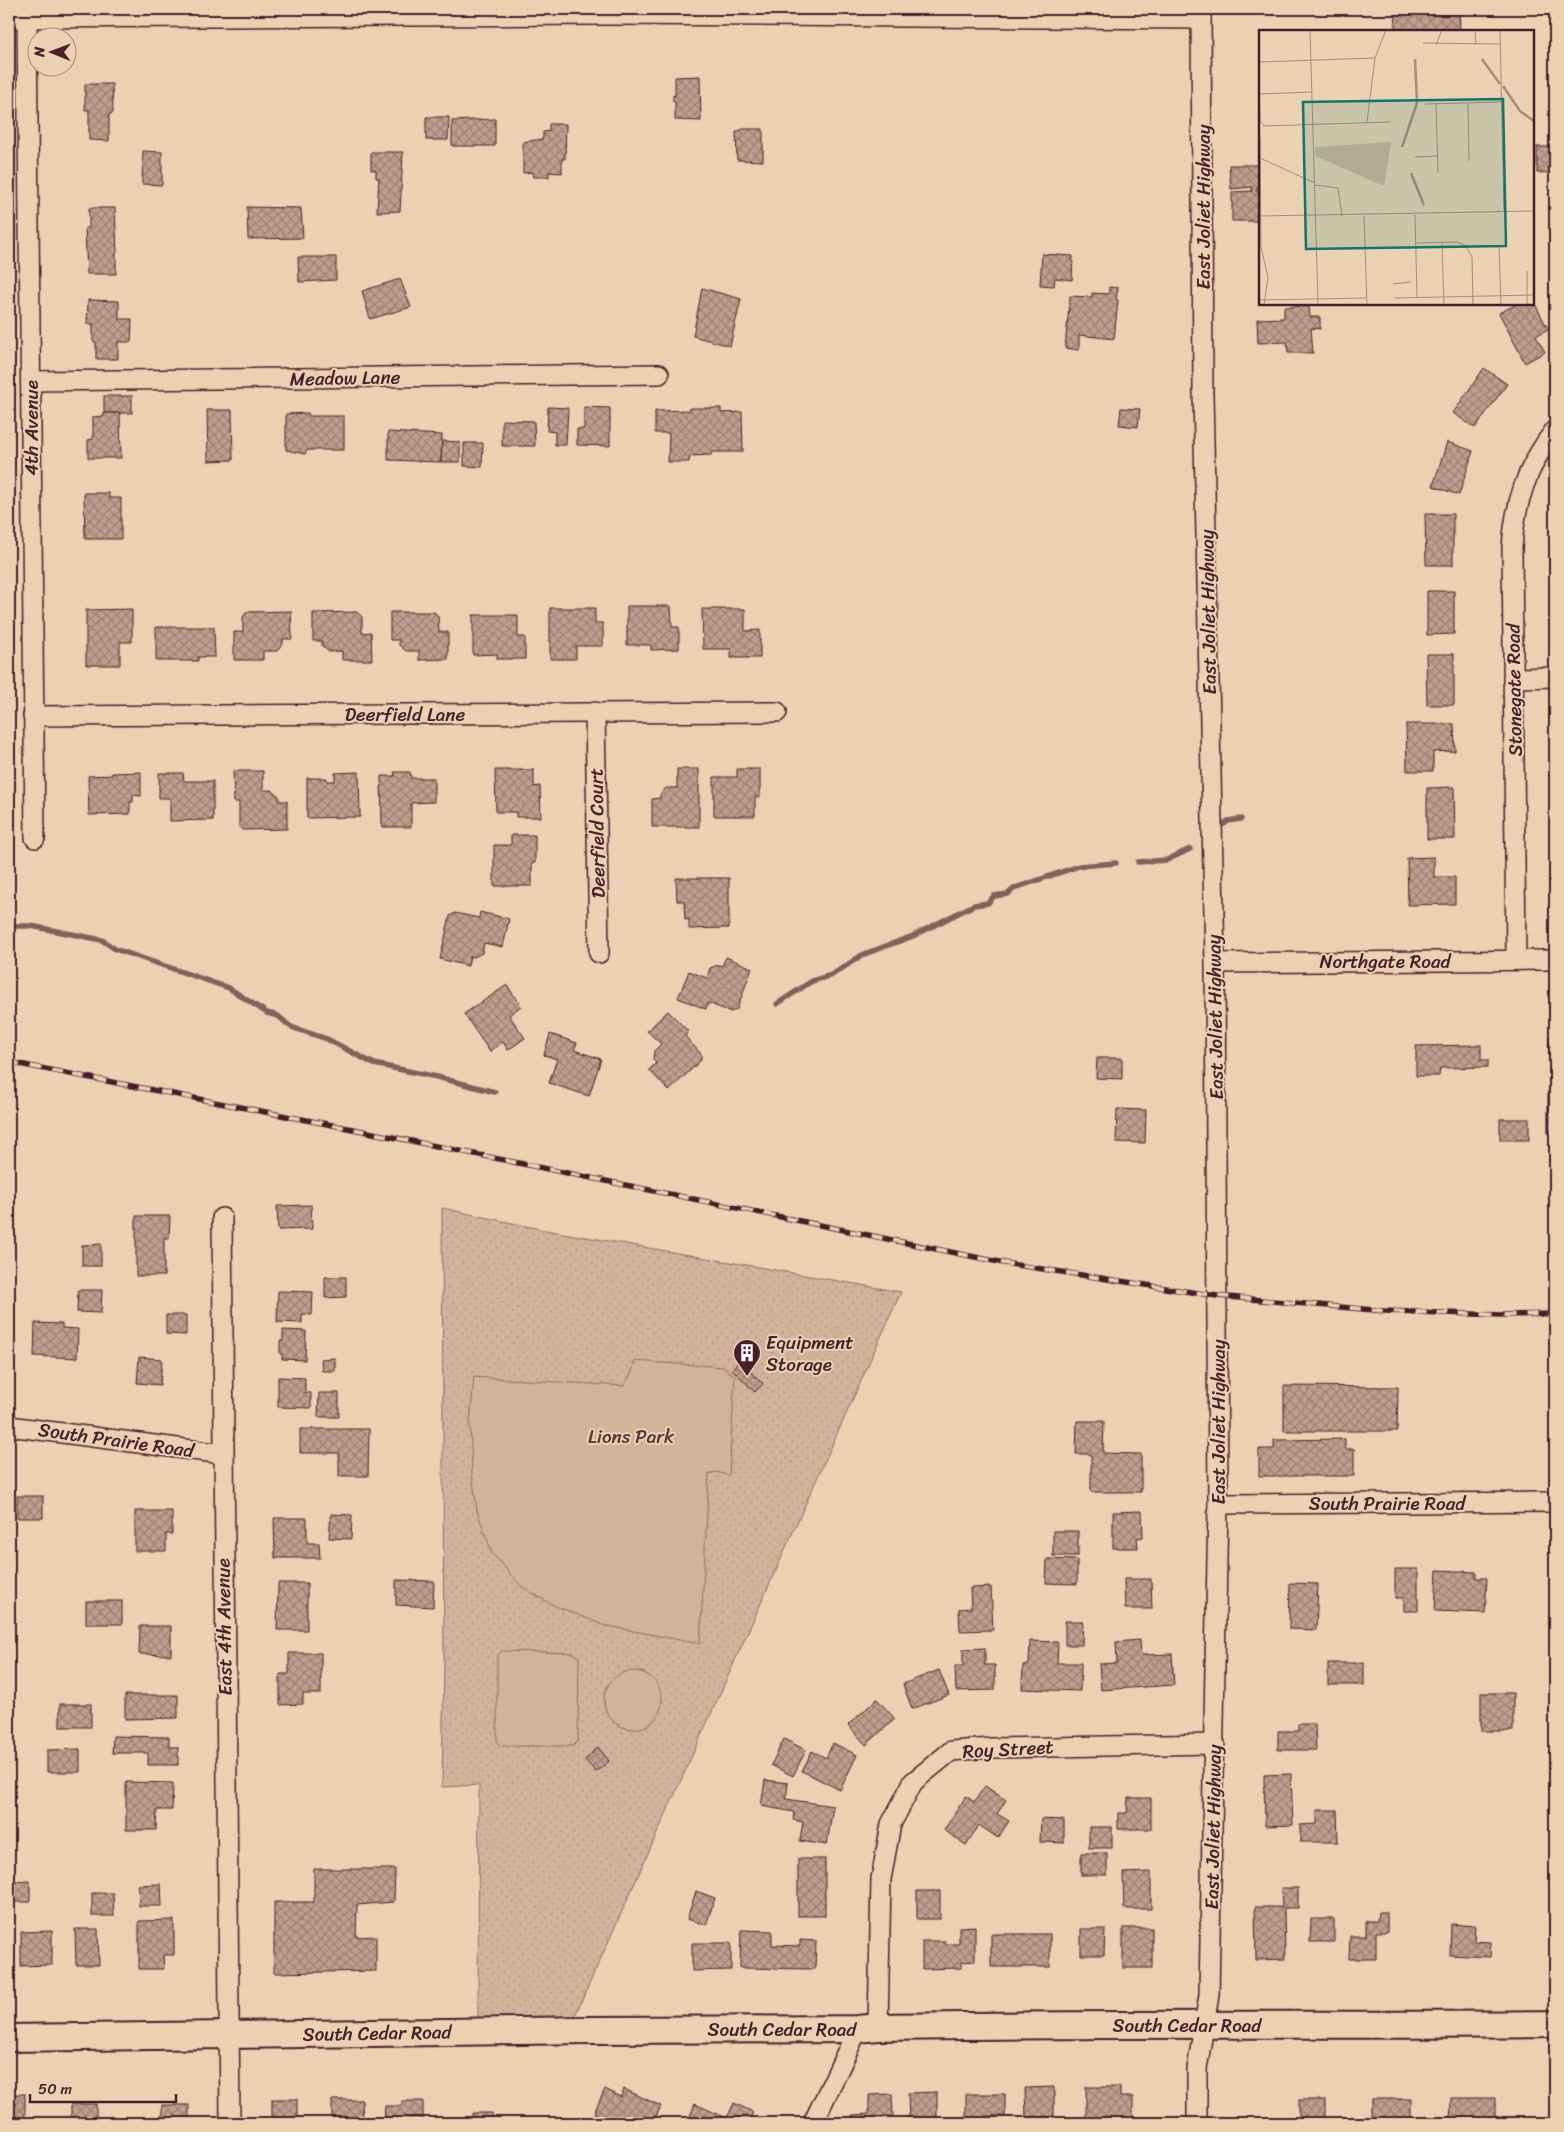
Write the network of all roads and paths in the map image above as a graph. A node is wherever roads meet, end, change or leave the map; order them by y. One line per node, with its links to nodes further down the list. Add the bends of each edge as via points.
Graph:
1 (1201, 14): 2 (street); 15 (street, East Joliet Highway, via 1203,393)
2 (18, 18): 4 (street, 4th Avenue)
3 (659, 374): 4 (street, Meadow Lane)
4 (31, 381): 10 (street, 4th Avenue)
5 (1555, 430): 7 (street, Stonegate Road, via 1530,468 1514,520)
6 (1555, 677): 7 (street)
7 (1514, 678): 13 (street, Stonegate Road)
8 (595, 712): 9 (street, Deerfield Lane); 10 (street, Deerfield Lane); 12 (street, Deerfield Court)
9 (777, 712)
10 (33, 716): 11 (street, 4th Avenue)
11 (35, 838)
12 (599, 953)
13 (1516, 960): 14 (street, Northgate Road); 15 (street, Northgate Road)
14 (1555, 960)
15 (1214, 963): 20 (street, East Joliet Highway)
16 (222, 1218): 18 (street, East 4th Avenue)
17 (9, 1426): 18 (street, South Prairie Road)
18 (223, 1454): 25 (street, East 4th Avenue)
19 (1555, 1502): 20 (street, South Prairie Road)
20 (1218, 1504): 21 (street, East Joliet Highway)
21 (1215, 1744): 22 (street, East Joliet Highway, via 1208,1995); 24 (street, Roy Street, via 992,1748 951,1752 913,1782 891,1824 881,1879)
22 (1204, 2024): 23 (main road, South Cedar Road); 24 (main road, South Cedar Road); 29 (street, East Joliet Highway, via 1196,2068)
23 (1555, 2024)
24 (868, 2028): 25 (main road, South Cedar Road); 28 (street)
25 (229, 2035): 26 (main road, South Cedar Road); 27 (street, East 4th Avenue)
26 (9, 2038)
27 (230, 2123)
28 (813, 2123)
29 (1197, 2123)

